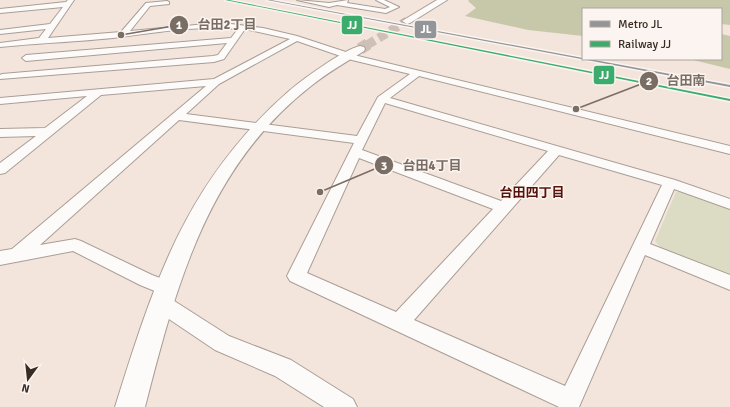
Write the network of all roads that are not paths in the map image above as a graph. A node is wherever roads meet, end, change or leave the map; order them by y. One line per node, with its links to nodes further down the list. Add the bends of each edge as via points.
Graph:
1 (300, 0): 7 (street, via 329,5)
2 (351, 0): 7 (street)
3 (379, 0): 7 (street, via 396,7 386,11)
4 (443, 0): 9 (street)
5 (70, 2): 8 (street); 10 (street, via 57,15)
6 (168, 3): 13 (street, via 148,4)
7 (337, 3)
8 (0, 11)
9 (407, 21)
10 (52, 26): 12 (street); 15 (street)
11 (243, 27): 13 (street); 14 (street); 16 (street)
12 (0, 32)
13 (124, 34): 15 (street)
14 (296, 39): 18 (street); 22 (street)
15 (42, 40): 16 (street, via 23,60); 17 (street)
16 (235, 40): 19 (street, via 221,57)
17 (0, 45)
18 (354, 53): 20 (street); 28 (street, via 300,88)
19 (167, 63): 21 (street); 23 (street)
20 (416, 74): 25 (street); 33 (street)
21 (1, 75)
22 (216, 82): 23 (street); 27 (street)
23 (158, 86): 24 (street)
24 (99, 92): 26 (street); 29 (street)
25 (382, 99): 31 (street); 32 (street)
26 (0, 101)
27 (177, 116): 28 (street); 39 (street)
28 (259, 126): 31 (street); 42 (street, via 216,185 189,232)
29 (48, 132): 30 (street); 34 (street)
30 (0, 133)
31 (358, 146): 37 (street); 43 (street, via 296,276)
32 (556, 150): 35 (street); 37 (street)
33 (730, 150)
34 (0, 170)
35 (670, 184): 36 (street); 38 (street)
36 (730, 204)
37 (504, 208): 43 (street)
38 (642, 247): 41 (street); 45 (street)
39 (17, 255): 40 (street); 42 (street, via 75,245 146,280)
40 (0, 258)
41 (730, 283)
42 (164, 296): 44 (street, via 222,343 283,368); 46 (street)
43 (400, 322): 45 (street)
44 (333, 404)
45 (568, 404)
46 (130, 407)

